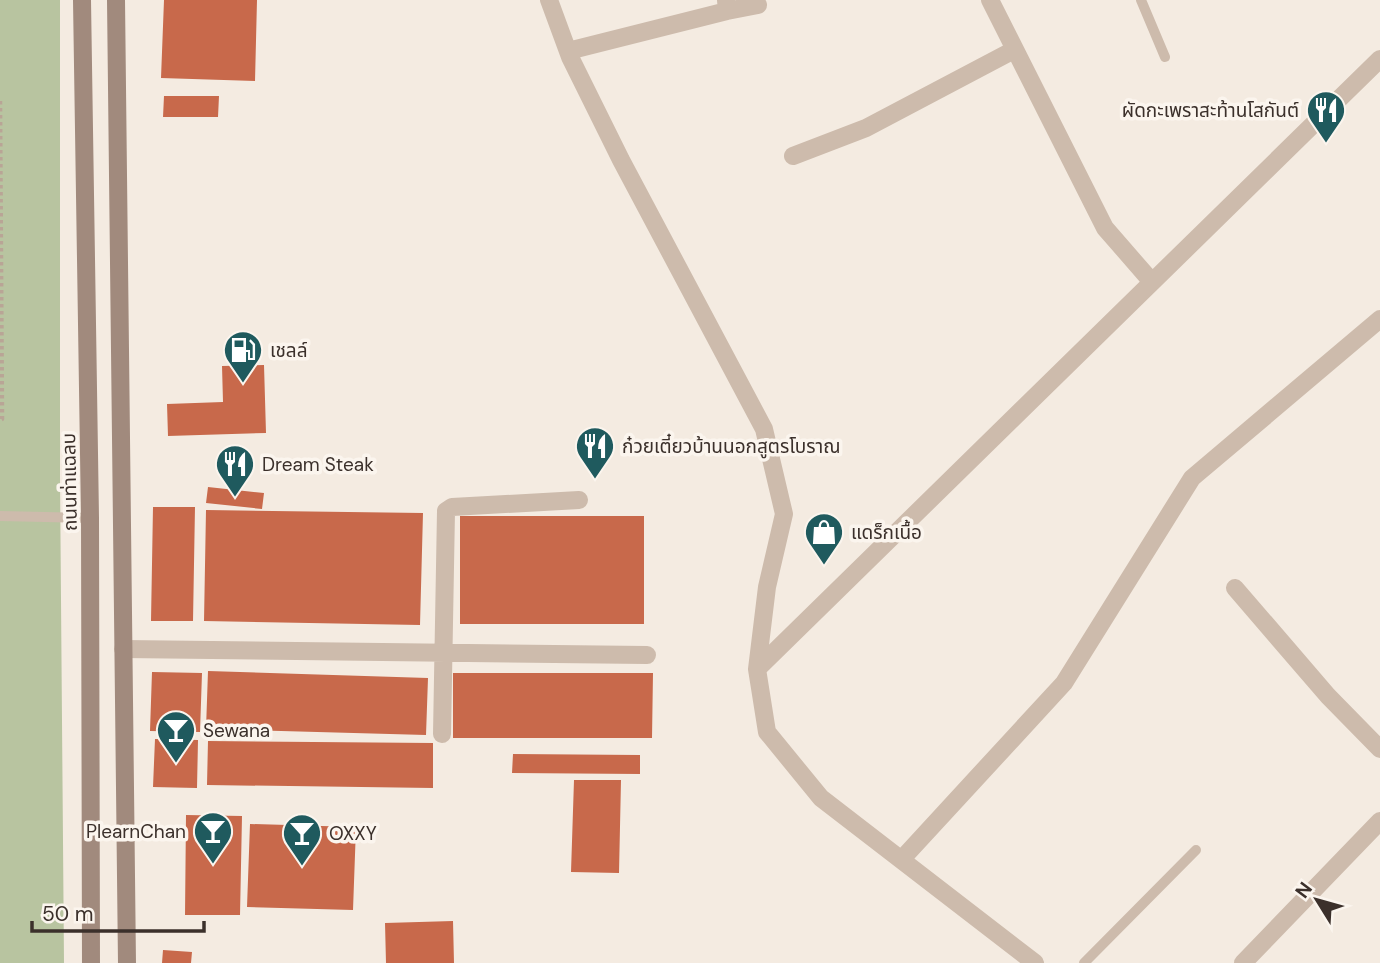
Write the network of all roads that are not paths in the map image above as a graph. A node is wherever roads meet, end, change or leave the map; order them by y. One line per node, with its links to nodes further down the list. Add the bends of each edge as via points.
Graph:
1 (82, 0): 17 (main road, ถนนท่าแฉลบ)
2 (116, 0): 18 (main road)
3 (549, 0): 9 (street)
4 (990, 0): 8 (street)
5 (1141, 0): 10 (lane)
6 (758, 5): 7 (street)
7 (727, 6): 9 (street)
8 (1014, 50): 12 (street, via 866,128); 13 (street, via 1105,228)
9 (568, 51): 23 (street, via 764,429 784,514 766,587)
10 (1165, 57)
11 (1380, 59): 13 (street)
12 (793, 156)
13 (1152, 282): 23 (street)
14 (1380, 319): 28 (street, via 1192,478 1064,683)
15 (579, 500): 21 (street, via 448,509)
16 (0, 516): 17 (lane)
17 (90, 518): 18 (main road); 29 (main road, ถนนท่าแฉลบ)
18 (122, 519): 20 (main road)
19 (1235, 588): 25 (street)
20 (123, 649): 21 (street); 30 (main road)
21 (443, 653): 22 (street); 24 (street)
22 (647, 655)
23 (757, 669): 28 (street, via 767,732 821,798)
24 (442, 734)
25 (1380, 749)
26 (1380, 821): 33 (street)
27 (1196, 850): 32 (lane)
28 (901, 860): 31 (street)
29 (91, 963)
30 (127, 963)
31 (1035, 963)
32 (1084, 963)
33 (1243, 963)

